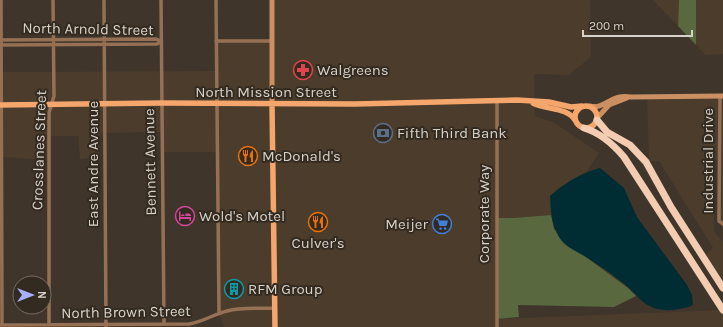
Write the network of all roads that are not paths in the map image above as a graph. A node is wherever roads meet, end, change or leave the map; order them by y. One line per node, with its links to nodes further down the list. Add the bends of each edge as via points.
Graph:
1 (1, 0): 8 (street)
2 (53, 0): 9 (street, Crosslanes Street)
3 (104, 0): 7 (street, East Andre Avenue)
4 (161, 0): 10 (street, Bennett Avenue)
5 (216, 0): 11 (street)
6 (272, 0): 12 (main road)
7 (104, 39): 9 (street, North Arnold Street); 10 (street, North Arnold Street); 15 (street, East Andre Avenue)
8 (1, 40): 9 (street, North Arnold Street); 13 (street)
9 (54, 40): 14 (street, Crosslanes Street)
10 (161, 41): 15 (street, North Arnold Street, via 157,44); 20 (street, Bennett Avenue)
11 (216, 41): 12 (street); 22 (street)
12 (272, 41): 23 (main road)
13 (1, 45): 14 (street, North Arnold Street); 24 (street)
14 (54, 45): 15 (street, North Arnold Street); 25 (street, Crosslanes Street, via 54,96)
15 (104, 45): 21 (street, East Andre Avenue)
16 (722, 96): 17 (main road, North Mission Street); 31 (street, Industrial Drive, via 718,214 719,221)
17 (631, 98): 27 (main road, North Mission Street, via 620,96 598,107); 28 (main road, North Mission Street, via 612,103)
18 (496, 100): 19 (main road, North Mission Street); 23 (main road, North Mission Street); 41 (street, Corporate Way)
19 (531, 102): 26 (main road, North Mission Street); 29 (main road, North Mission Street, via 568,112)
20 (162, 103): 21 (main road, North Mission Street); 22 (main road, North Mission Street); 36 (street, Bennett Avenue)
21 (105, 104): 25 (main road, North Mission Street); 39 (street, East Andre Avenue)
22 (217, 104): 23 (main road, North Mission Street); 35 (street)
23 (272, 104): 33 (main road)
24 (1, 105): 25 (main road, North Mission Street); 37 (street)
25 (51, 105): 38 (street, Crosslanes Street)
26 (582, 106): 27 (main road, North Mission Street); 29 (main road, via 576,112)
27 (590, 106): 28 (main road)
28 (598, 118): 30 (main road, North Mission Street, via 593,127); 32 (highway, via 607,132 642,156)
29 (575, 120): 30 (main road, North Mission Street)
30 (584, 128): 34 (highway, via 605,138 624,157)
31 (723, 224)
32 (723, 288)
33 (274, 308): 35 (street, North Brown Street, via 238,309); 40 (main road)
34 (723, 310)
35 (219, 313): 36 (street, North Brown Street, via 197,323)
36 (164, 324): 39 (street, North Brown Street)
37 (1, 325): 38 (street, North Brown Street)
38 (49, 325): 39 (street, North Brown Street)
39 (106, 326)
40 (275, 327)
41 (497, 327)

